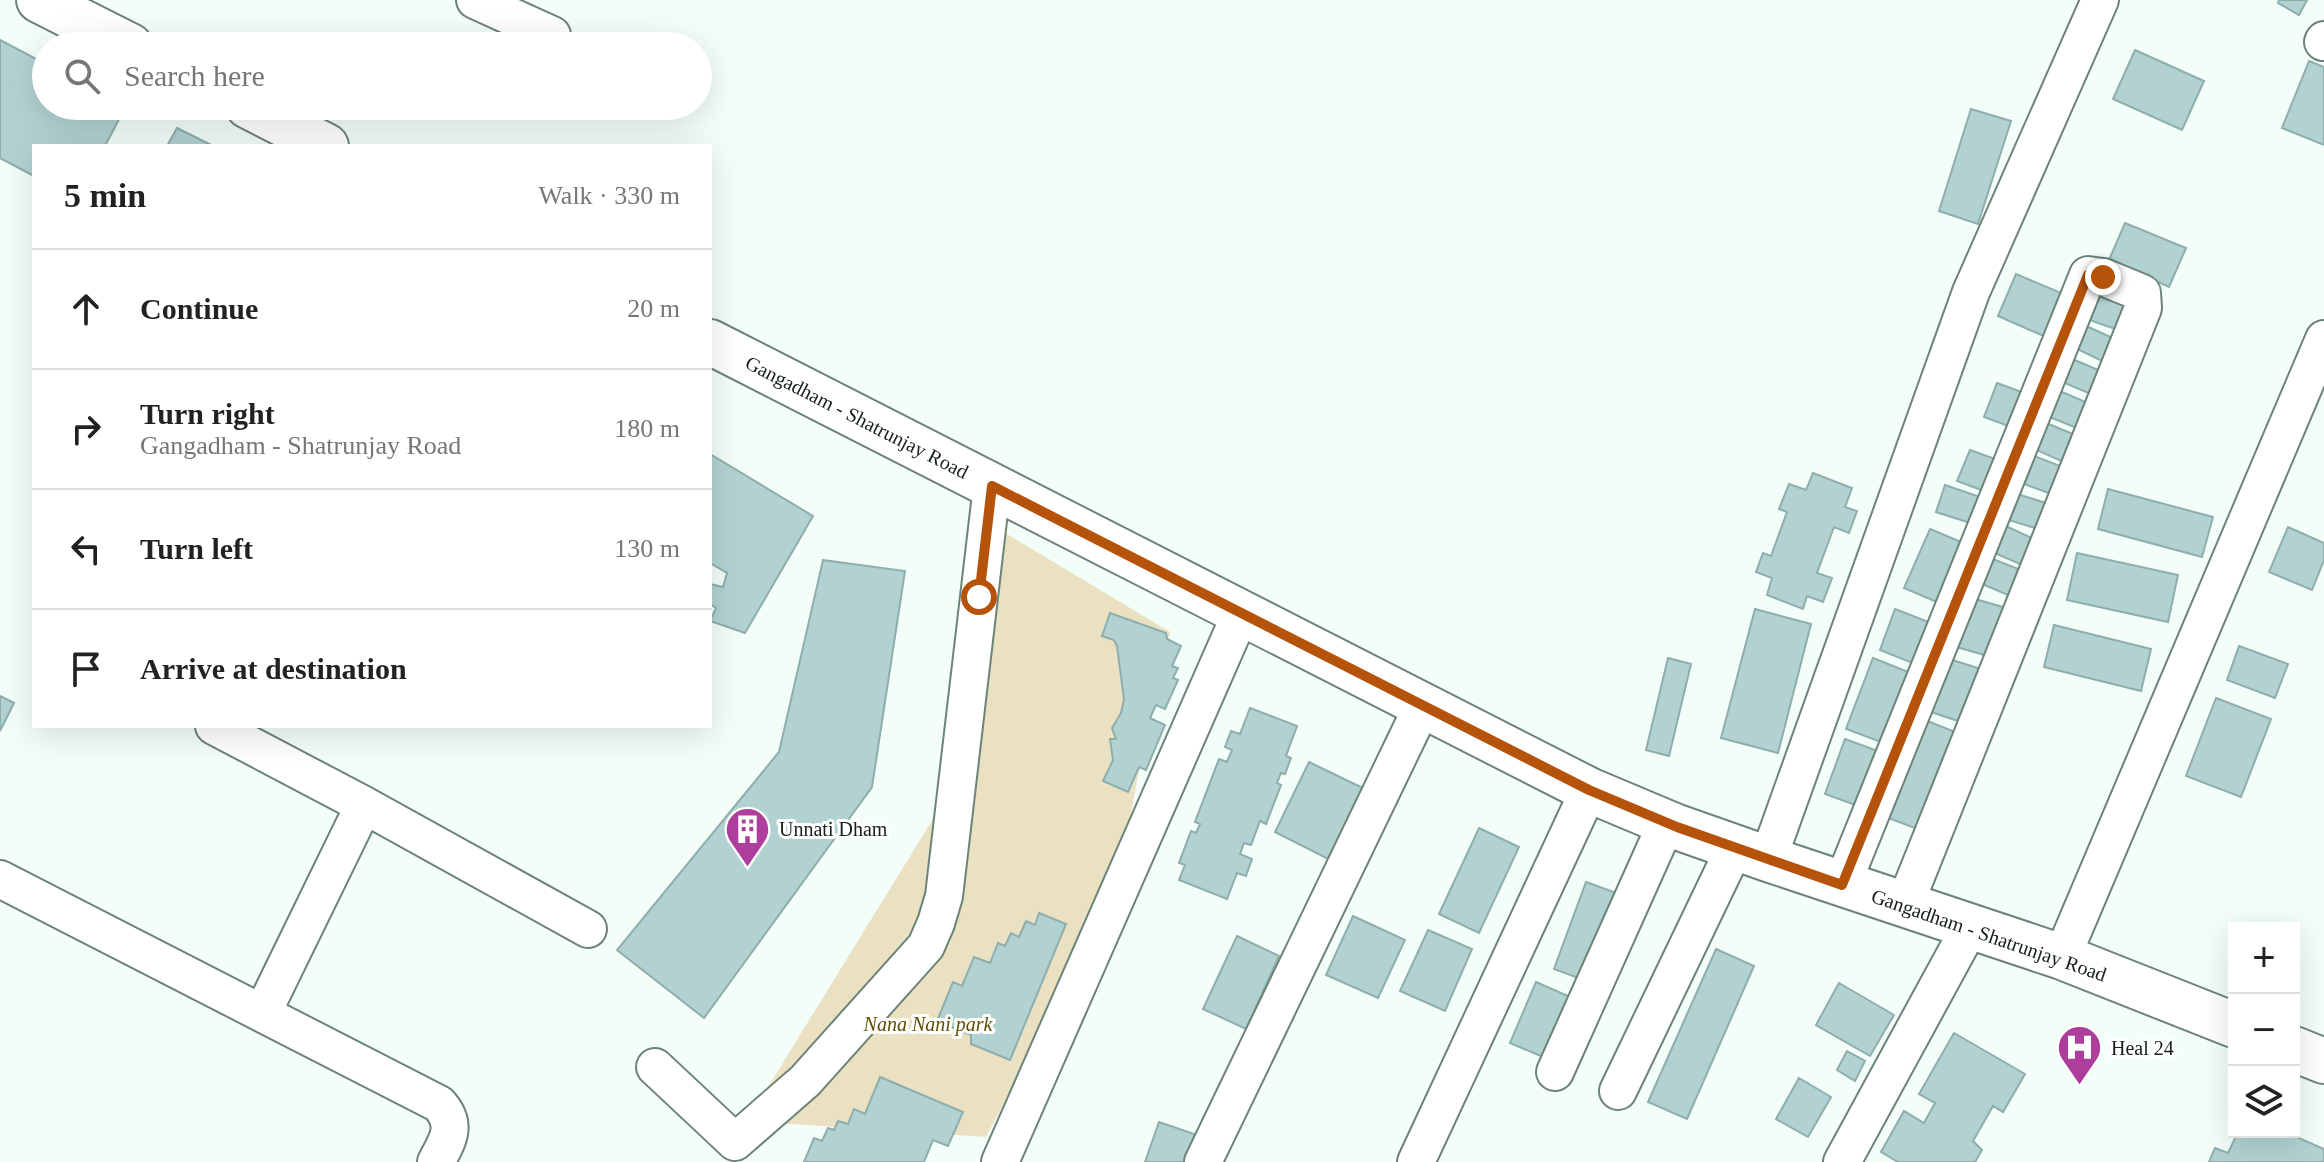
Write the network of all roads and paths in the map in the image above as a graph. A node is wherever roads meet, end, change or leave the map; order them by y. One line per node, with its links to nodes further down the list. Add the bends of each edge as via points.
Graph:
1 (39, 0): 4 (main road)
2 (475, 0): 5 (street)
3 (2100, 0): 17 (street, via 1971,292)
4 (102, 32)
5 (545, 32)
6 (264, 125): 7 (main road)
7 (320, 144)
8 (2324, 339): 23 (street)
9 (712, 343): 10 (main road, Gangadham - Shatrunjay Road)
10 (992, 486): 11 (main road, Gangadham - Shatrunjay Road); 28 (street, via 944,896 926,946 805,1081 735,1142)
11 (1241, 613): 12 (main road, Gangadham - Shatrunjay Road); 32 (street)
12 (1423, 705): 14 (main road, Gangadham - Shatrunjay Road); 33 (street)
13 (218, 728): 15 (street)
14 (1589, 790): 16 (main road, Gangadham - Shatrunjay Road); 34 (street)
15 (364, 805): 22 (street); 24 (street)
16 (1667, 822): 17 (main road, Gangadham - Shatrunjay Road); 29 (street)
17 (1751, 853): 19 (main road, Gangadham - Shatrunjay Road); 30 (street)
18 (0, 879): 24 (street)
19 (1842, 885): 20 (main road, Gangadham - Shatrunjay Road); 20 (street, via 2088,275 2103,277 2142,293 2143,308)
20 (1905, 904): 21 (main road, Gangadham - Shatrunjay Road)
21 (1970, 927): 23 (main road, Gangadham - Shatrunjay Road); 35 (street)
22 (588, 929)
23 (2062, 957): 25 (main road, Gangadham - Shatrunjay Road)
24 (263, 1012): 31 (street, via 439,1104 450,1124)
25 (2228, 1023)
26 (2300, 1051): 27 (main road)
27 (2324, 1061)
28 (655, 1067)
29 (1555, 1072)
30 (1618, 1091)
31 (436, 1162)
32 (1000, 1162)
33 (1203, 1162)
34 (1416, 1162)
35 (1842, 1162)

